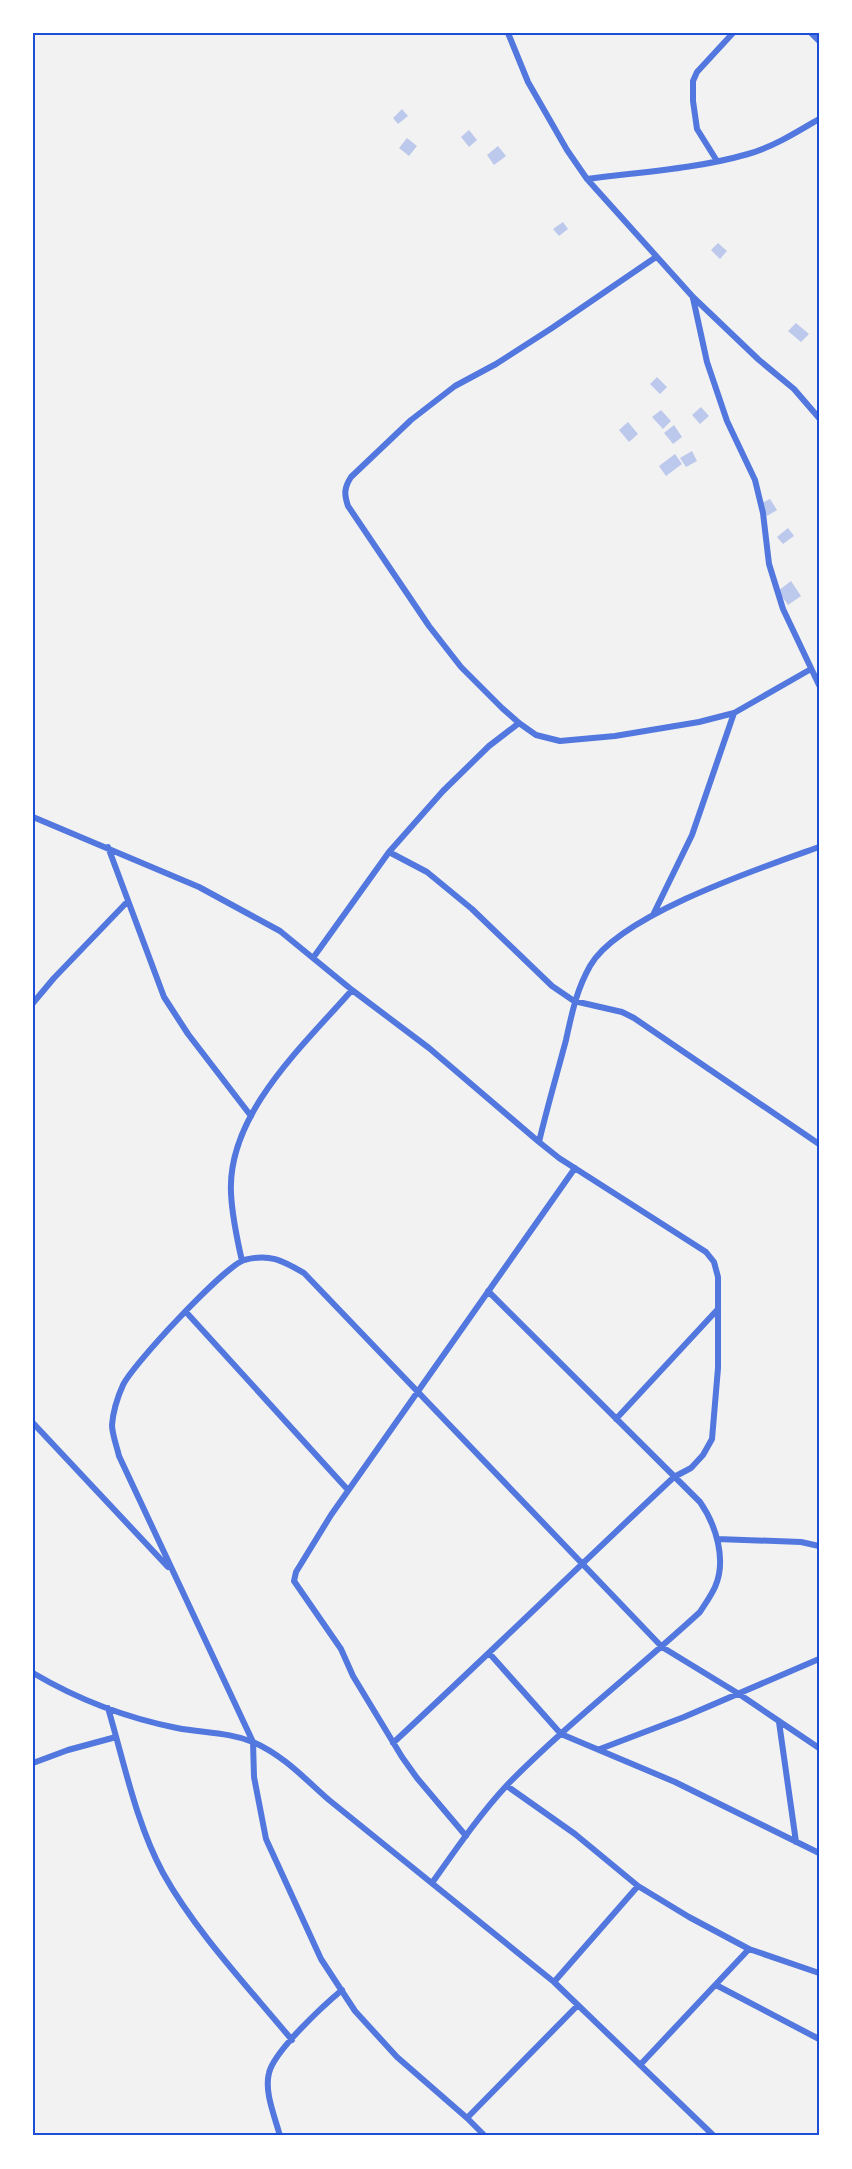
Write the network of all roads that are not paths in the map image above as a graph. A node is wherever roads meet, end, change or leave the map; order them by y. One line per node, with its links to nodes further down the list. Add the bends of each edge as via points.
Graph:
1 (508, 33): 7 (street, via 528,82)
2 (733, 33): 6 (street, via 693,81 697,129)
3 (811, 33): 4 (street)
4 (819, 41)
5 (819, 119): 6 (street, via 750,153)
6 (717, 161): 7 (street)
7 (587, 179): 8 (street)
8 (656, 257): 9 (street); 14 (street, via 496,364 455,386 411,420 345,486 348,506 429,626 461,667)
9 (693, 297): 10 (street, via 794,389); 11 (street, via 707,362 727,421 755,480 769,564 783,609)
10 (819, 418)
11 (811, 669): 12 (street); 13 (street)
12 (819, 685)
13 (734, 713): 14 (street, via 626,734 560,741 536,735); 20 (street, via 692,835)
14 (519, 723): 18 (street, via 443,791)
15 (33, 817): 16 (street)
16 (108, 847): 19 (street); 21 (street, via 199,887 280,931)
17 (819, 847): 20 (street)
18 (389, 852): 21 (street); 23 (street, via 427,872 552,986)
19 (128, 901): 24 (street); 25 (street, via 164,997)
20 (653, 915): 23 (street, via 601,952)
21 (313, 958): 22 (street)
22 (352, 990): 25 (street, via 309,1036); 26 (street, via 429,1048)
23 (574, 1001): 26 (street); 27 (street, via 634,1018)
24 (33, 1003)
25 (251, 1116): 29 (street, via 233,1162 231,1192)
26 (539, 1142): 28 (street)
27 (819, 1144)
28 (575, 1168): 30 (street); 31 (street, via 706,1252 718,1277)
29 (242, 1261): 32 (street); 33 (street, via 277,1258 304,1273)
30 (488, 1291): 33 (street); 34 (street)
31 (718, 1309): 34 (street); 36 (street, via 712,1439 692,1468)
32 (186, 1312): 37 (street); 41 (street, via 124,1383 112,1425 119,1456)
33 (419, 1392): 37 (street); 40 (street)
34 (616, 1419): 36 (street)
35 (33, 1423): 41 (street)
36 (674, 1477): 38 (street, via 710,1516); 40 (street)
37 (348, 1490): 52 (street, via 294,1581 341,1649)
38 (717, 1539): 39 (street); 42 (street, via 720,1563 716,1586 700,1612)
39 (819, 1546)
40 (582, 1564): 42 (street); 43 (street)
41 (173, 1572): 51 (street)
42 (662, 1647): 46 (street); 49 (street)
43 (489, 1653): 49 (street); 52 (street)
44 (819, 1659): 46 (street)
45 (33, 1673): 47 (street)
46 (739, 1694): 48 (street); 54 (street)
47 (108, 1708): 50 (street); 51 (street, via 163,1725)
48 (779, 1722): 53 (street); 58 (street)
49 (561, 1734): 54 (street); 56 (street)
50 (116, 1737): 55 (street); 69 (street, via 145,1833 163,1872 188,1913)
51 (253, 1742): 60 (street, via 294,1768); 66 (street, via 254,1777 266,1839 321,1959)
52 (393, 1743): 57 (street)
53 (819, 1748)
54 (600, 1749): 58 (street)
55 (33, 1763)
56 (507, 1786): 57 (street); 61 (street, via 575,1834)
57 (466, 1836): 60 (street)
58 (796, 1842): 59 (street)
59 (819, 1853)
60 (432, 1883): 64 (street)
61 (638, 1886): 62 (street); 64 (street)
62 (749, 1949): 63 (street); 65 (street)
63 (819, 1973)
64 (554, 1982): 67 (street)
65 (716, 1985): 68 (street); 70 (street)
66 (342, 1990): 69 (street); 71 (street, via 355,2011 397,2057)
67 (578, 2005): 70 (street); 71 (street)
68 (819, 2039)
69 (292, 2040): 72 (street, via 276,2056 268,2073)
70 (640, 2065): 74 (street)
71 (467, 2118): 73 (street)
72 (280, 2136)
73 (485, 2136)
74 (714, 2136)

